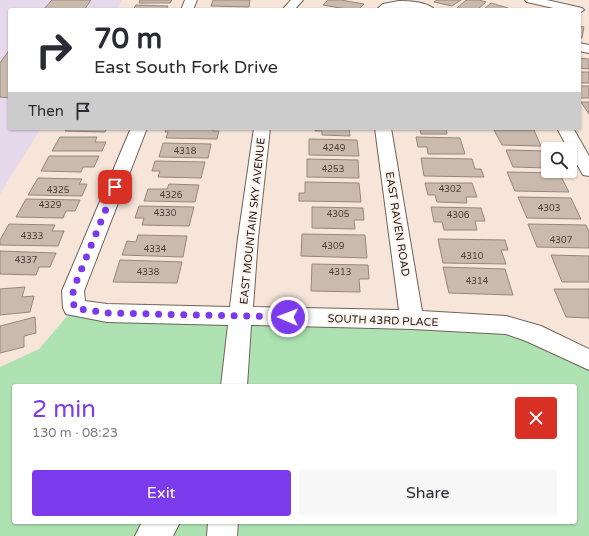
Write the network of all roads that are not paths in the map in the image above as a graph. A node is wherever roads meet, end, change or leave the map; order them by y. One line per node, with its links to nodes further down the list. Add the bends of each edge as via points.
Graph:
1 (298, 0): 3 (street)
2 (531, 0): 6 (street)
3 (290, 8)
4 (384, 8): 5 (street, via 388,4 400,2)
5 (422, 8)
6 (569, 8)
7 (138, 130): 12 (street, SOUTH 43RD PLACE, via 73,290 74,308 107,313)
8 (262, 130): 12 (street, EAST MOUNTAIN SKY AVENUE, via 248,238)
9 (383, 130): 13 (street, EAST RAVEN ROAD)
10 (566, 130): 11 (street)
11 (589, 170)
12 (242, 316): 13 (street, SOUTH 43RD PLACE); 15 (street, EAST MOUNTAIN SKY AVENUE)
13 (412, 320): 14 (street, SOUTH 43RD PLACE, via 506,325 533,333)
14 (589, 360)
15 (234, 384)
16 (162, 524): 18 (street)
17 (223, 524): 19 (street)
18 (151, 536)
19 (222, 536)

